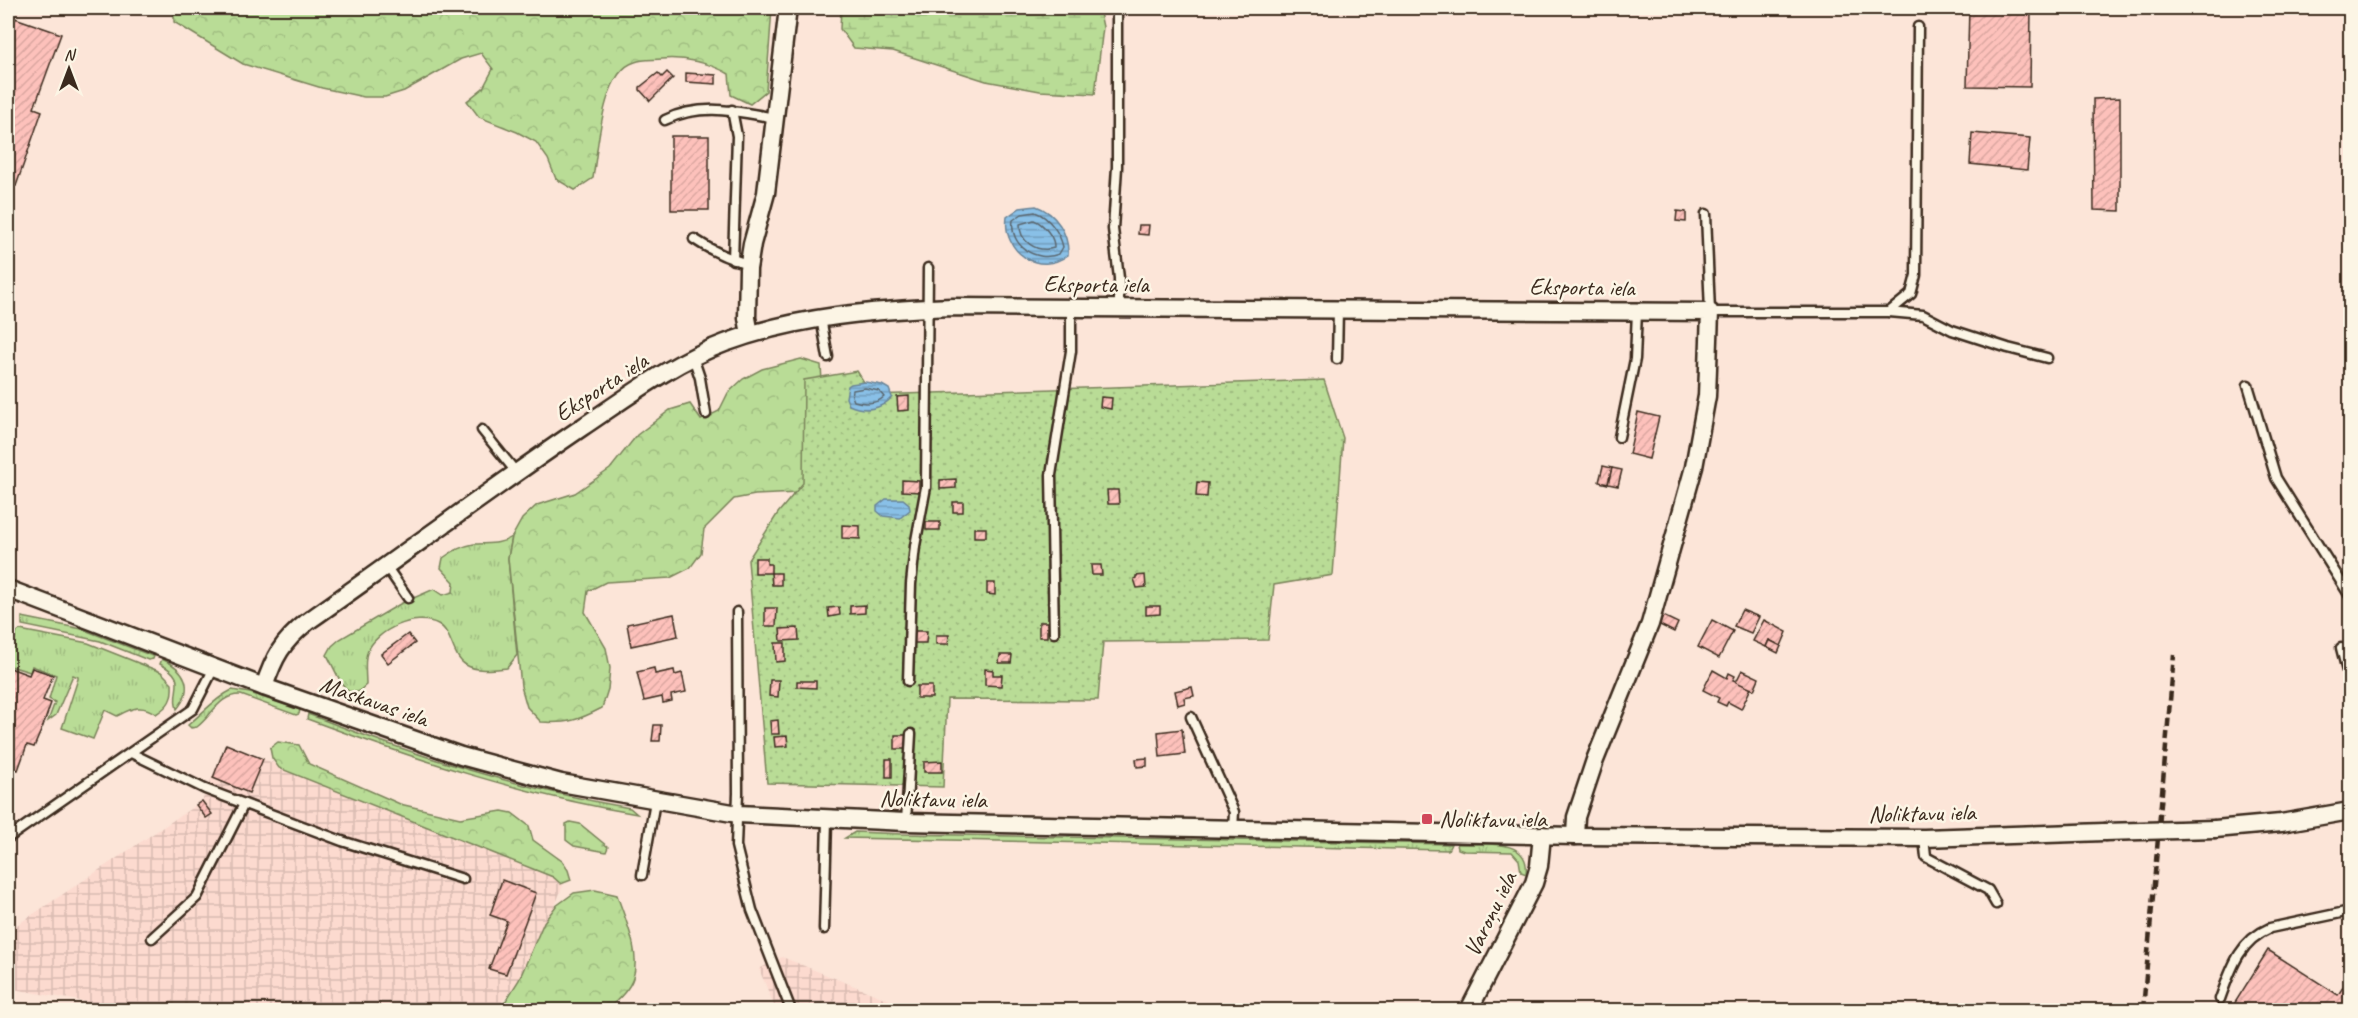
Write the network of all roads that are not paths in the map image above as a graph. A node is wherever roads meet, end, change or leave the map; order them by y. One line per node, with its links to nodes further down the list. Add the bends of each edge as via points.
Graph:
1 (788, 8): 5 (street)
2 (1117, 8): 13 (lane, via 1113,229)
3 (1918, 27): 17 (lane, via 1916,275 1911,294)
4 (732, 110): 5 (lane); 6 (lane, via 680,112); 9 (lane, via 737,136)
5 (775, 118): 9 (street, via 766,193 752,244)
6 (664, 120)
7 (1706, 214): 16 (lane)
8 (694, 239): 9 (lane, via 713,252)
9 (741, 262): 19 (street)
10 (928, 268): 11 (lane)
11 (928, 308): 12 (street, Eksporta iela); 18 (street, Eksporta iela); 37 (lane, via 926,487 911,584)
12 (1071, 308): 13 (street, Eksporta iela); 34 (lane, via 1071,351 1051,475)
13 (1119, 308): 14 (street, Eksporta iela)
14 (1338, 309): 15 (street, Eksporta iela); 23 (lane)
15 (1637, 311): 16 (street, Eksporta iela); 27 (lane, via 1635,359)
16 (1710, 312): 17 (lane, Eksporta iela); 51 (street, via 1707,396 1694,467 1650,624 1595,760 1576,817)
17 (1889, 312): 22 (lane, Eksporta iela, via 1923,315 1952,330)
18 (820, 318): 19 (street, Eksporta iela); 21 (lane)
19 (750, 334): 20 (street, Eksporta iela)
20 (693, 357): 25 (lane); 28 (street, Eksporta iela)
21 (828, 357)
22 (2047, 358)
23 (1337, 359)
24 (2248, 385): 31 (lane, via 2276,478)
25 (706, 414)
26 (482, 430): 28 (lane)
27 (1619, 437)
28 (516, 472): 29 (street, Eksporta iela)
29 (386, 566): 32 (lane); 39 (street, Eksporta iela, via 288,637 276,654)
30 (8, 589): 36 (street, Maskavas iela)
31 (2350, 596)
32 (408, 598)
33 (737, 612): 46 (lane)
34 (1054, 633)
35 (2341, 648): 38 (lane)
36 (214, 668): 39 (street, Maskavas iela); 42 (lane, via 193,709)
37 (908, 681)
38 (2350, 683)
39 (264, 687): 43 (street, Maskavas iela, via 461,756 561,783)
40 (1191, 717): 49 (lane, via 1234,812)
41 (911, 734): 48 (lane)
42 (131, 753): 44 (lane); 52 (lane)
43 (655, 801): 46 (street, Maskavas iela); 54 (lane)
44 (244, 804): 55 (lane, via 342,841); 59 (lane, via 197,897)
45 (2350, 811): 53 (street, Noliktavu iela, bridge, via 2215,829)
46 (738, 814): 47 (street, Noliktavu iela); 61 (lane, via 736,846 752,910)
47 (827, 820): 48 (street, Noliktavu iela); 58 (lane)
48 (906, 822): 49 (street, Noliktavu iela)
49 (1233, 829): 50 (street, Noliktavu iela)
50 (1542, 835): 51 (street, Noliktavu iela); 62 (street, Varoņu iela, via 1534,883)
51 (1575, 836): 53 (street, Noliktavu iela)
52 (8, 838)
53 (1924, 838): 56 (lane, via 1926,857 1988,890)
54 (642, 875)
55 (463, 879)
56 (1995, 904)
57 (2350, 910): 60 (lane, via 2258,933 2234,963)
58 (824, 929)
59 (152, 938)
60 (2220, 999)
61 (792, 1011)
62 (1469, 1011)

